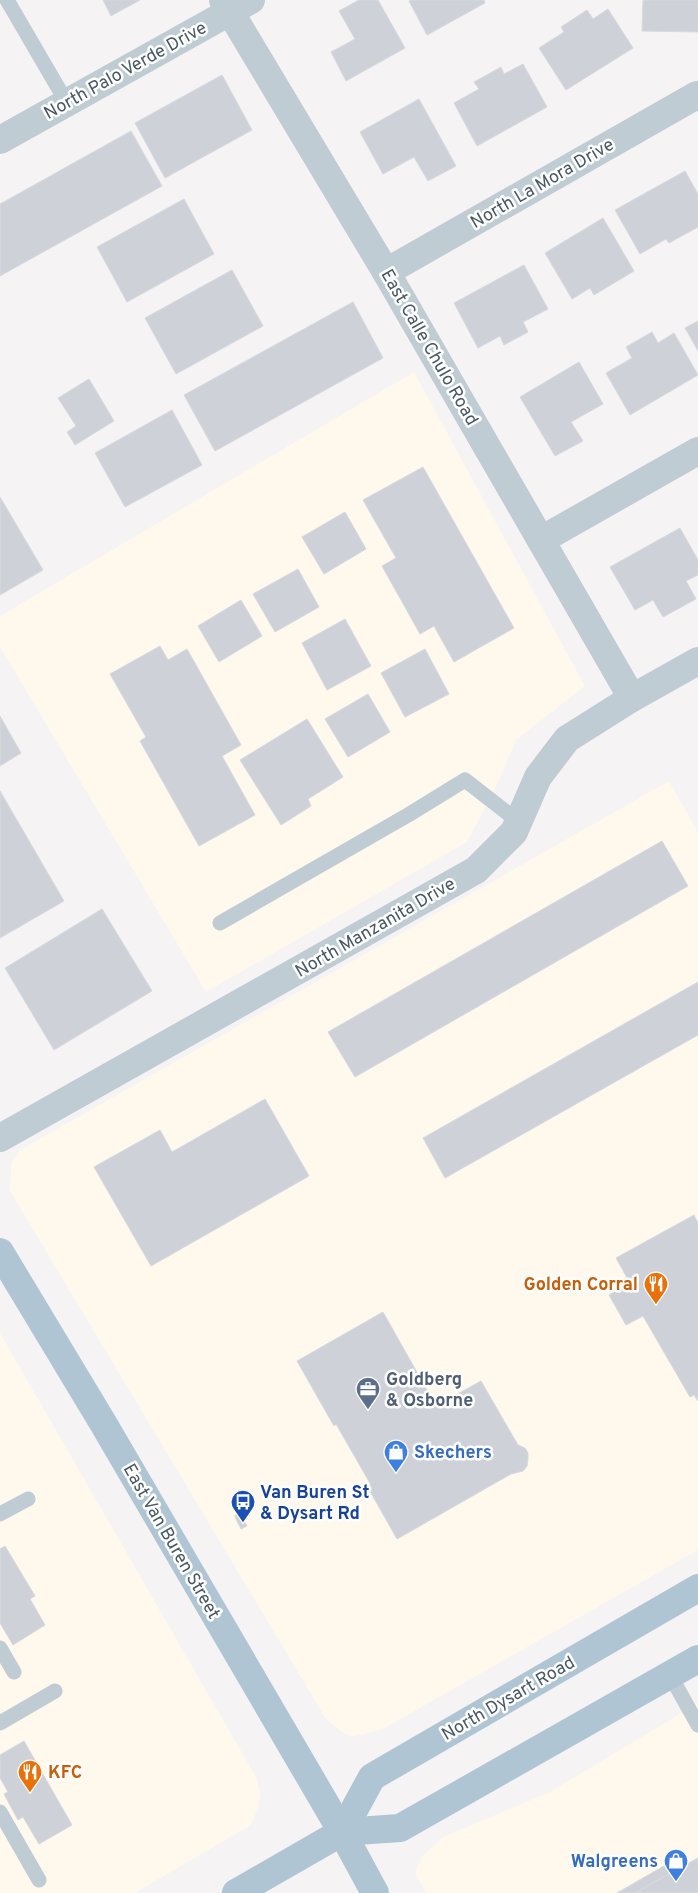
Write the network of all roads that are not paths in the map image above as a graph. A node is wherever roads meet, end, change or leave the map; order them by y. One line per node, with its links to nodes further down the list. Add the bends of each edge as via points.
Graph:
1 (7, 0): 4 (lane)
2 (235, 4): 4 (street, North Palo Verde Drive); 6 (street, East Calle Chulo Road)
3 (697, 96): 6 (street, North La Mora Drive)
4 (67, 102): 5 (street, North Palo Verde Drive)
5 (0, 140)
6 (386, 272): 8 (street, East Calle Chulo Road)
7 (698, 451): 8 (street)
8 (541, 540): 10 (street, East Calle Chulo Road)
9 (698, 661): 10 (street, North Manzanita Drive)
10 (632, 698): 11 (street, North Manzanita Drive, via 567,739 538,776)
11 (519, 822): 12 (lane, via 465,780); 13 (street, North Manzanita Drive, via 514,832 476,870)
12 (220, 923)
13 (0, 1138)
14 (0, 1252): 26 (main road, East Van Buren Street)
15 (28, 1499): 16 (lane)
16 (0, 1514)
17 (698, 1588): 26 (main road, North Dysart Road, via 372,1777)
18 (0, 1648): 20 (lane)
19 (698, 1658): 21 (main road)
20 (14, 1672)
21 (670, 1675): 24 (lane); 26 (main road, via 400,1828)
22 (55, 1691): 23 (lane)
23 (0, 1723)
24 (698, 1725)
25 (0, 1812): 27 (lane)
26 (342, 1832): 28 (main road); 29 (main road, East Van Buren Street)
27 (39, 1880)
28 (236, 1893)
29 (375, 1893)

